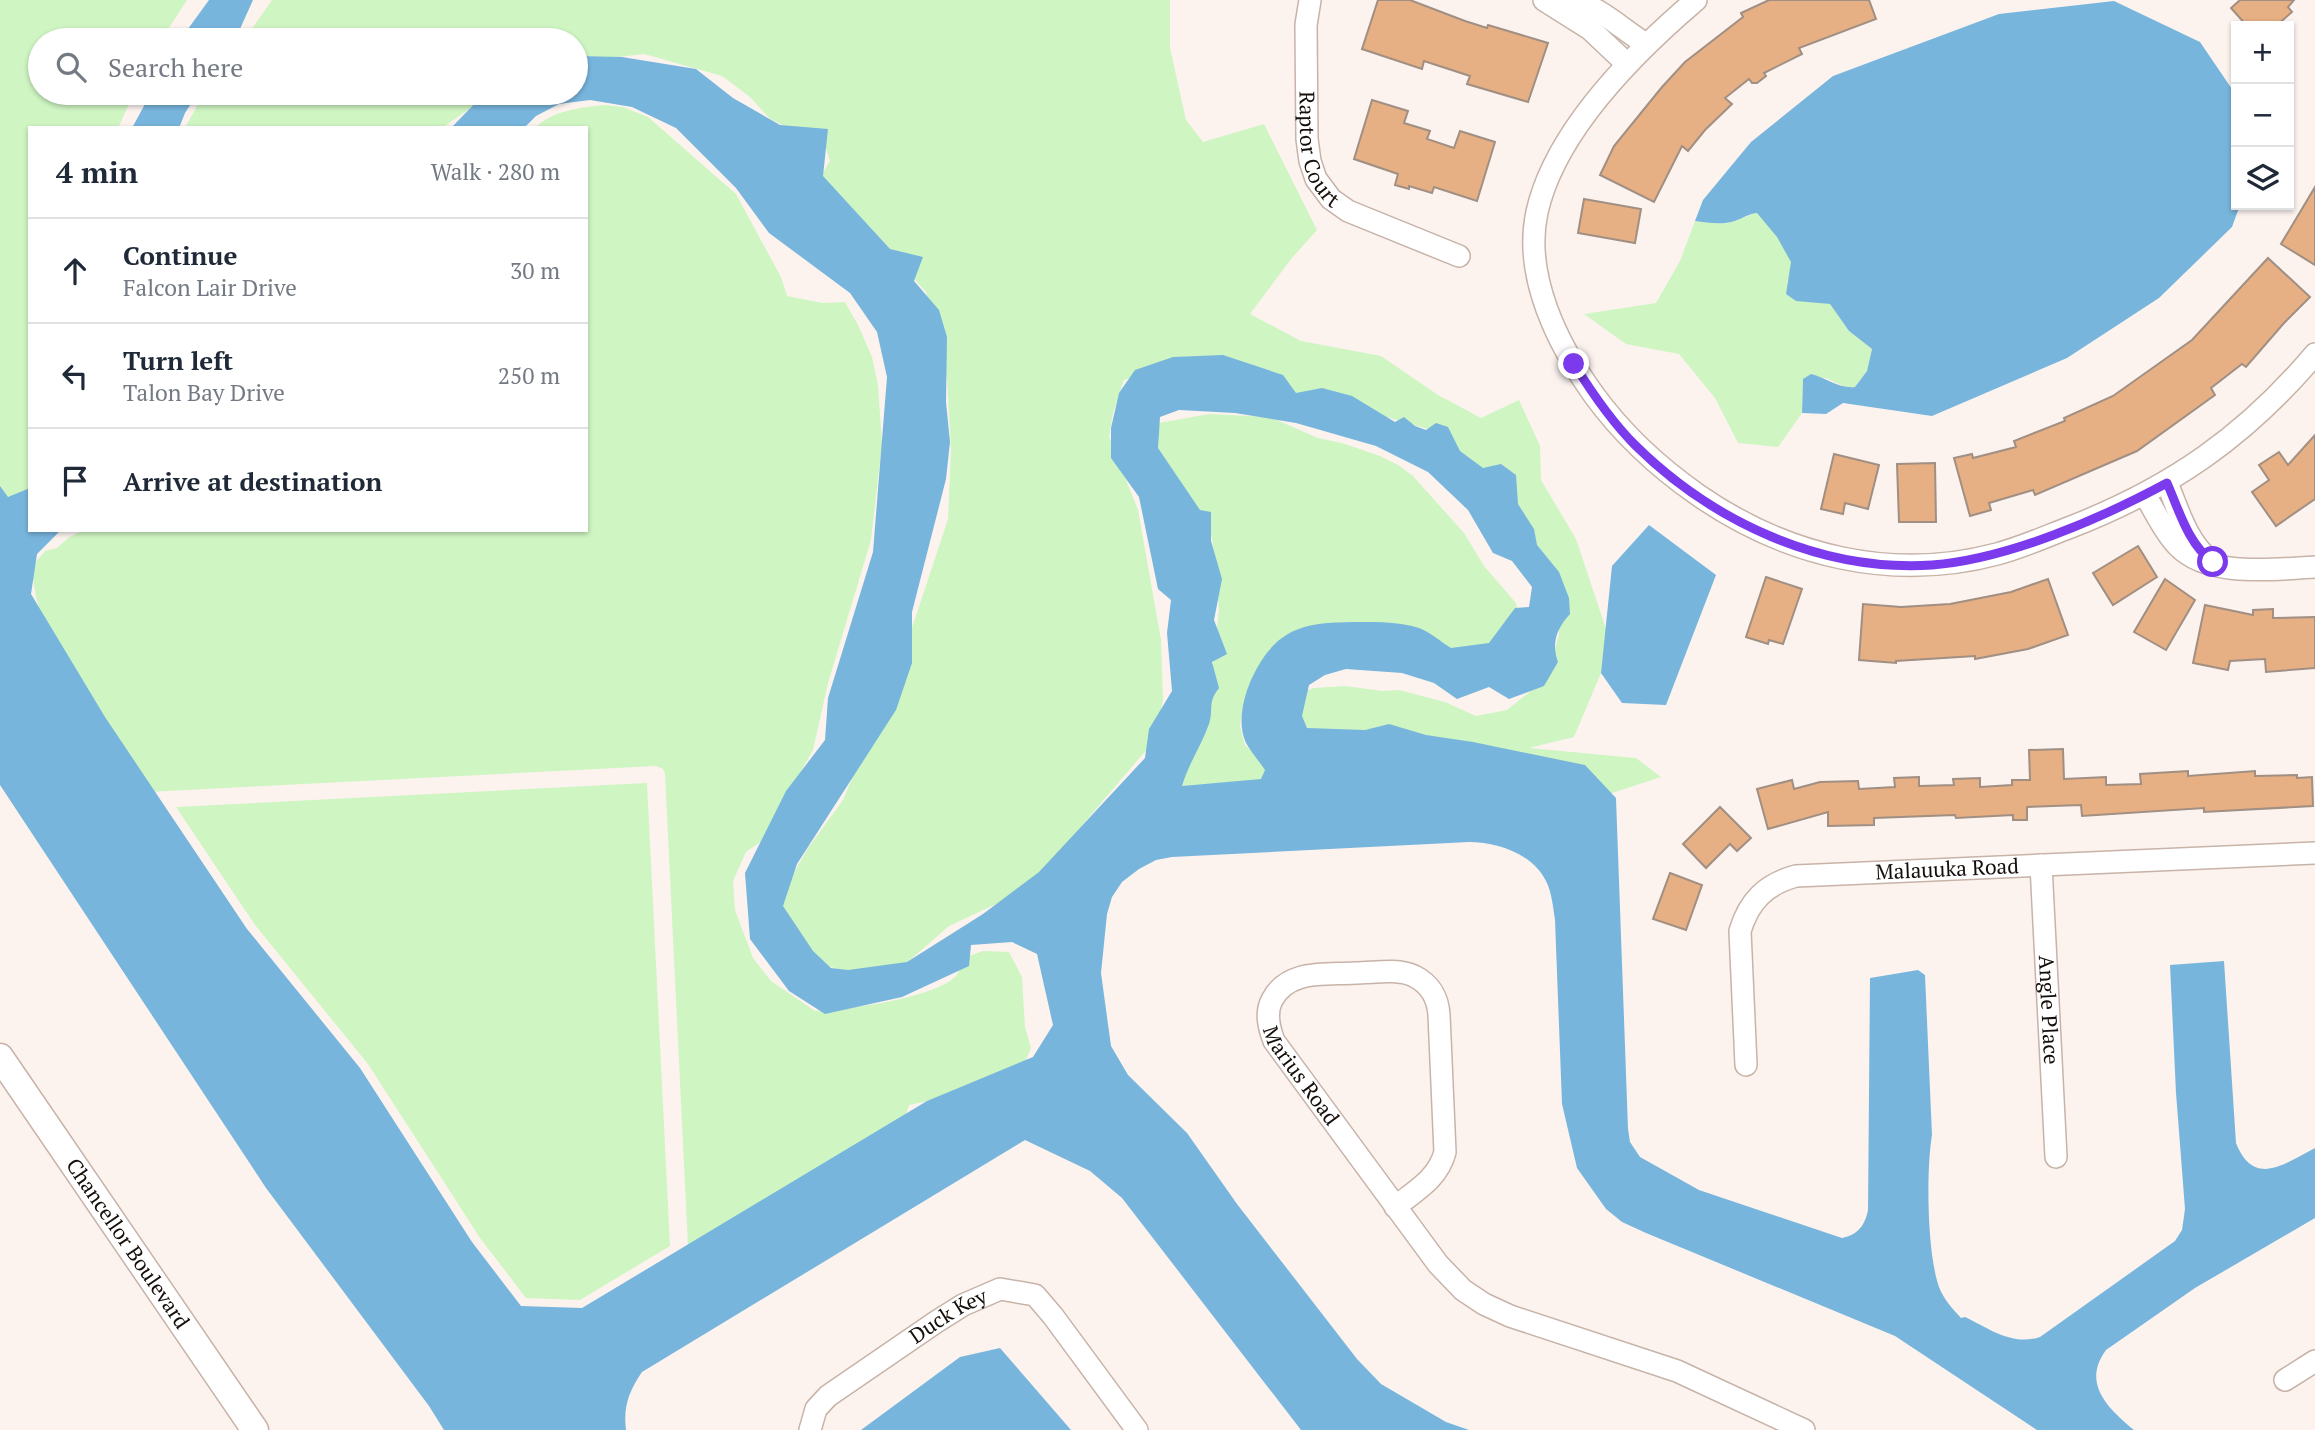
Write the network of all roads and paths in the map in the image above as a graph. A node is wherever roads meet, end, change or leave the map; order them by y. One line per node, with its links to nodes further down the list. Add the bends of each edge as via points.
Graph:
1 (1310, 0): 7 (street, Raptor Court, via 1307,139 1317,179 1331,199 1348,211)
2 (1544, 0): 6 (street, via 1590,29)
3 (1570, 0): 5 (street, via 1597,9)
4 (1696, 0): 5 (street)
5 (1646, 44): 6 (street)
6 (1627, 64): 10 (street, via 1550,174 1536,216 1535,256 1545,304 1574,364 1618,426 1657,464 1750,527 1819,554 1875,564 1934,565 1995,554)
7 (1459, 256)
8 (2315, 354): 9 (street, via 2241,430)
9 (2167, 483): 10 (street); 11 (street, via 2197,547)
10 (2144, 495): 11 (street, via 2177,545 2198,560)
11 (2222, 566): 12 (street)
12 (2315, 567)
13 (2315, 853): 14 (street, Malauuka Road)
14 (2041, 865): 16 (street, Malauuka Road, via 1796,876 1768,887 1753,901 1740,930); 17 (street, Angle Place)
15 (0, 1057): 22 (street, Chancellor Boulevard)
16 (1746, 1065)
17 (2056, 1157)
18 (1395, 1207): 18 (street, Marius Road, via 1432,1178 1444,1152 1436,998 1419,980 1400,972 1294,979 1279,989 1270,1005 1270,1030); 24 (street, Marius Road, via 1447,1274 1484,1304 1677,1371)
19 (2315, 1361): 20 (street)
20 (2285, 1380)
21 (810, 1427): 23 (street, Duck Key, via 816,1409 828,1396 963,1305 1000,1289 1035,1295)
22 (255, 1430)
23 (1137, 1430)
24 (1804, 1430)

